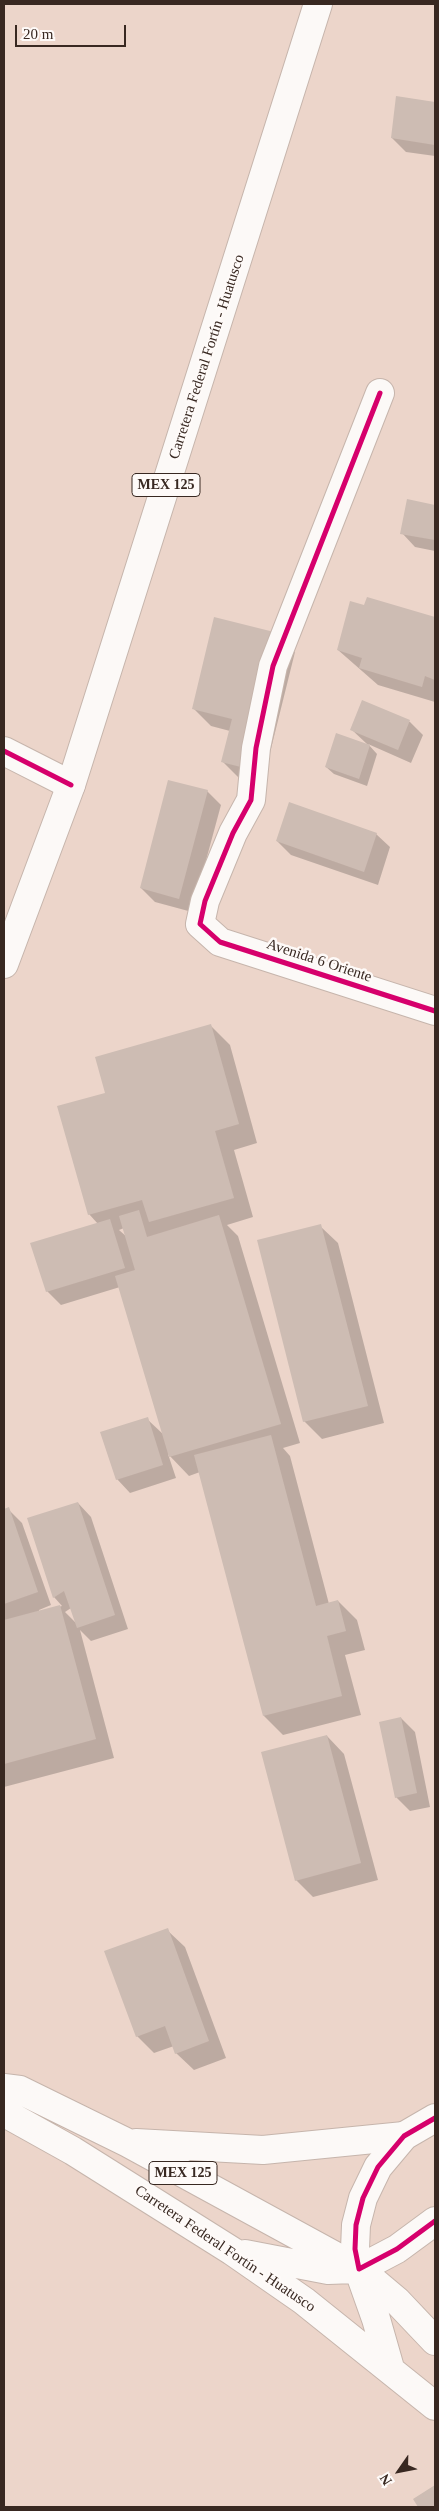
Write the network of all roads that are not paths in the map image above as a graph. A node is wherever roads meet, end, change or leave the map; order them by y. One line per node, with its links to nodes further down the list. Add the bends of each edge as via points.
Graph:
1 (318, 4): 4 (main road, Carretera Federal Fortín - Huatusco / MEX 125)
2 (380, 393): 6 (main road, Avenida 6 Oriente, via 273,666 256,748 251,800 233,834 200,924 220,942)
3 (4, 751): 4 (main road)
4 (71, 786): 5 (main road, Carretera Federal Fortín - Huatusco / MEX 125)
5 (4, 964)
6 (435, 1011)
7 (4, 2088): 11 (main road, MEX 125, via 20,2090)
8 (4, 2109): 13 (main road, Carretera Federal Fortín - Huatusco / MEX 125, via 12,2117 89,2160)
9 (435, 2118): 10 (main road)
10 (404, 2136): 11 (main road, via 263,2150); 14 (main road, via 378,2168 363,2198 356,2225 355,2249)
11 (128, 2143): 14 (main road, MEX 125)
12 (435, 2221): 14 (main road, via 397,2250)
13 (232, 2251): 14 (main road, via 328,2270); 16 (main road, Carretera Federal Fortín - Huatusco / MEX 125, via 304,2301)
14 (359, 2269): 15 (main road, MEX 125, via 397,2301); 16 (main road)
15 (435, 2340)
16 (390, 2368): 17 (main road, Carretera Federal Fortín - Huatusco / MEX 125)
17 (435, 2406)

